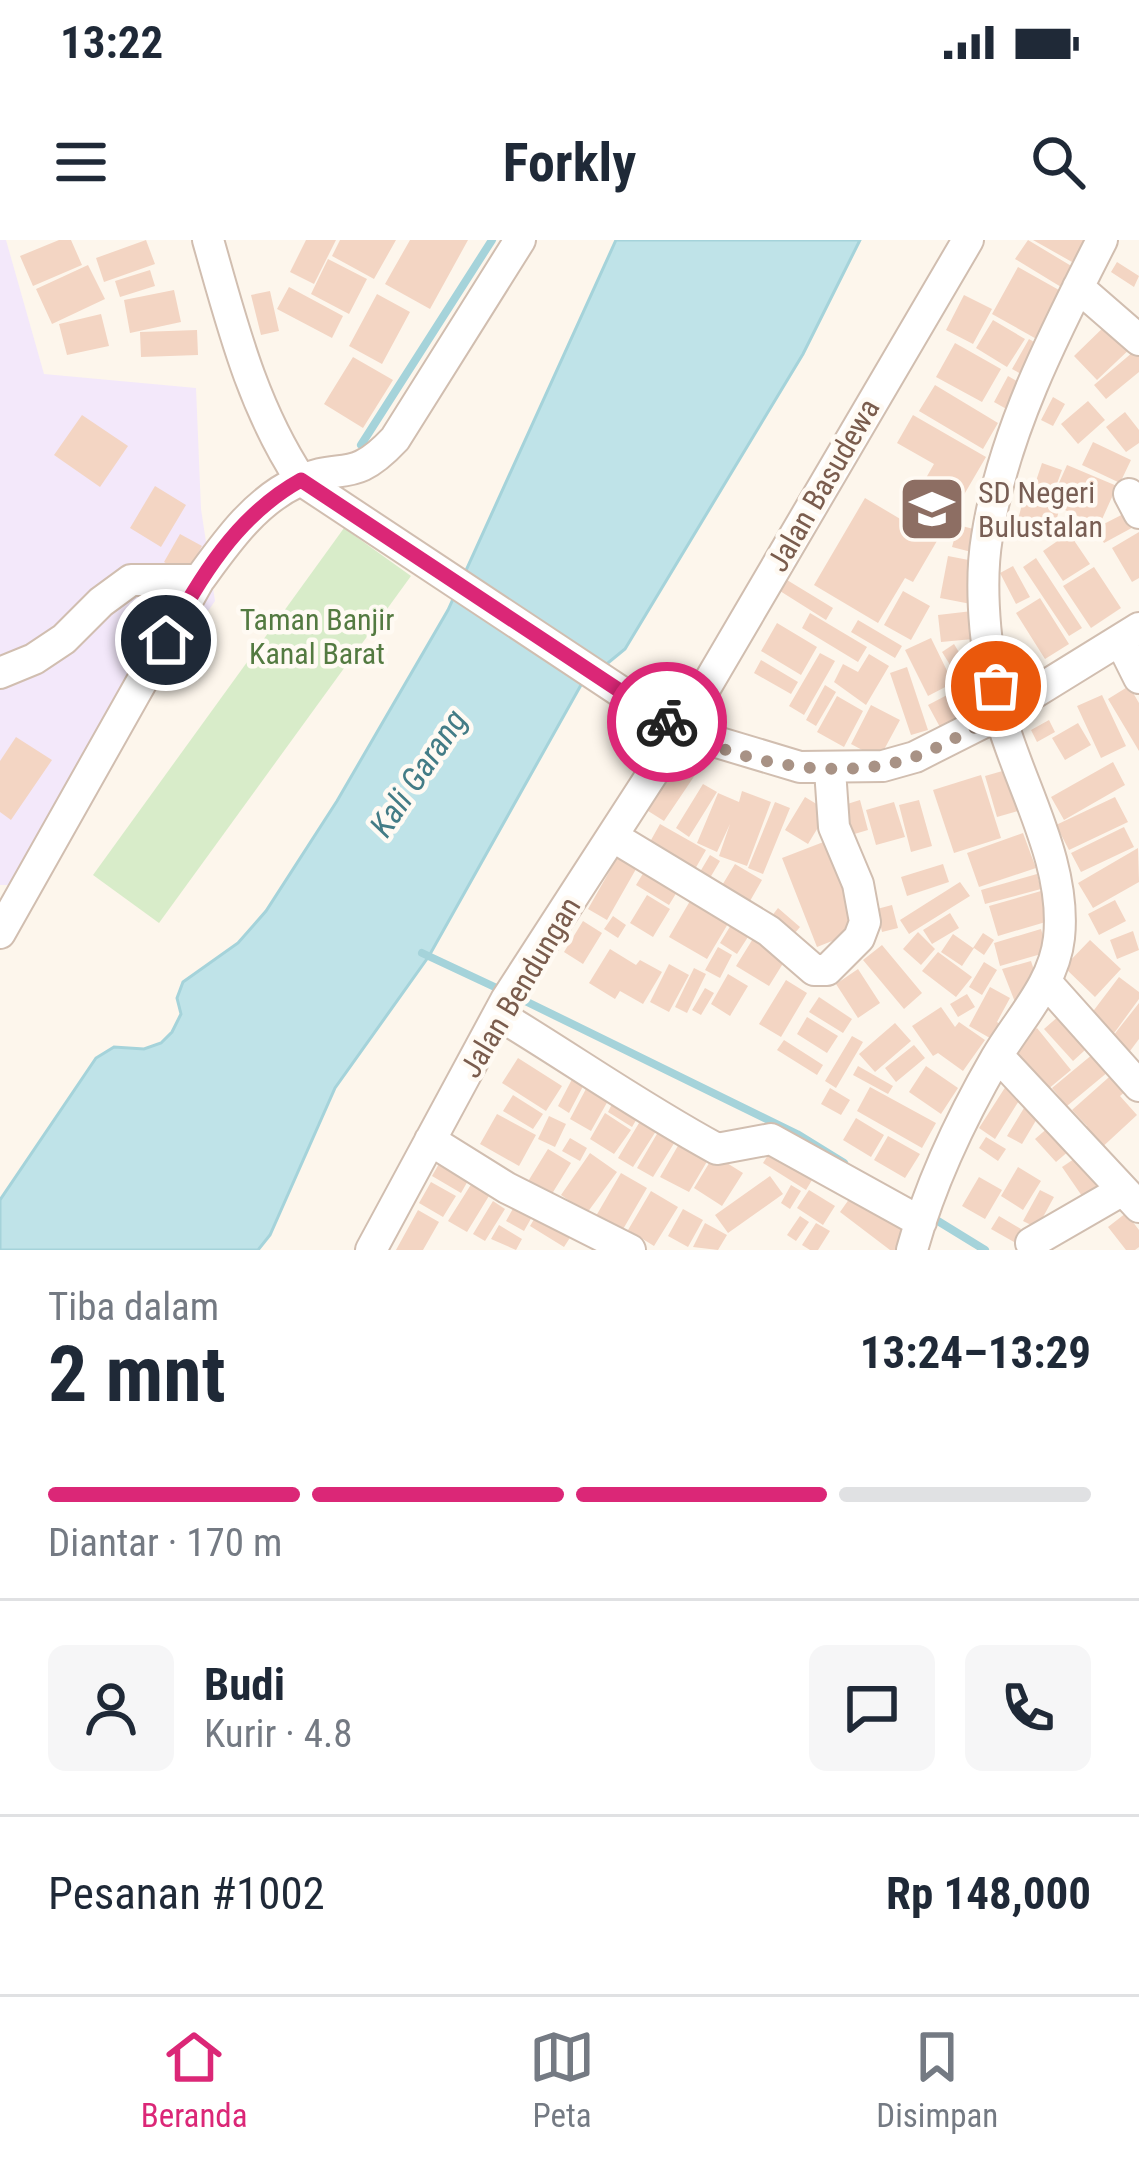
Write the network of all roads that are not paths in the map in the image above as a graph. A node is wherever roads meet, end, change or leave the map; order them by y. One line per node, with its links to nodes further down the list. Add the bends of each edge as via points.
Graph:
1 (208, 240): 7 (street, via 253,392)
2 (520, 240): 7 (street, via 385,450 352,472)
3 (968, 240): 15 (street, Jalan Basudewa)
4 (1102, 240): 5 (street)
5 (1078, 287): 6 (street); 14 (street, via 1033,385 987,534 983,596)
6 (1139, 340)
7 (301, 480): 8 (street, via 260,506); 15 (street)
8 (199, 580): 10 (street, via 131,580); 18 (street)
9 (1129, 634): 12 (street); 14 (street)
10 (34, 659): 11 (street); 13 (street)
11 (0, 673)
12 (1139, 678)
13 (0, 691)
14 (1000, 714): 16 (street, via 915,758); 19 (street, via 1058,899 1058,947)
15 (680, 730): 16 (street, via 759,758); 17 (street, Jalan Bendungan)
16 (830, 770): 17 (street, via 834,827 865,922 827,970 814,970 784,941)
17 (612, 836): 20 (street, Jalan Bendungan)
18 (0, 933)
19 (1046, 982): 21 (street); 22 (street)
20 (509, 997): 23 (street, Jalan Bendungan); 25 (street, via 615,1090 717,1149 771,1138)
21 (998, 1056): 24 (street); 25 (street)
22 (1139, 1086)
23 (430, 1140): 27 (street); 28 (street, Jalan Bendungan)
24 (1130, 1199): 26 (street)
25 (922, 1221)
26 (1031, 1243)
27 (613, 1247)
28 (371, 1250)

